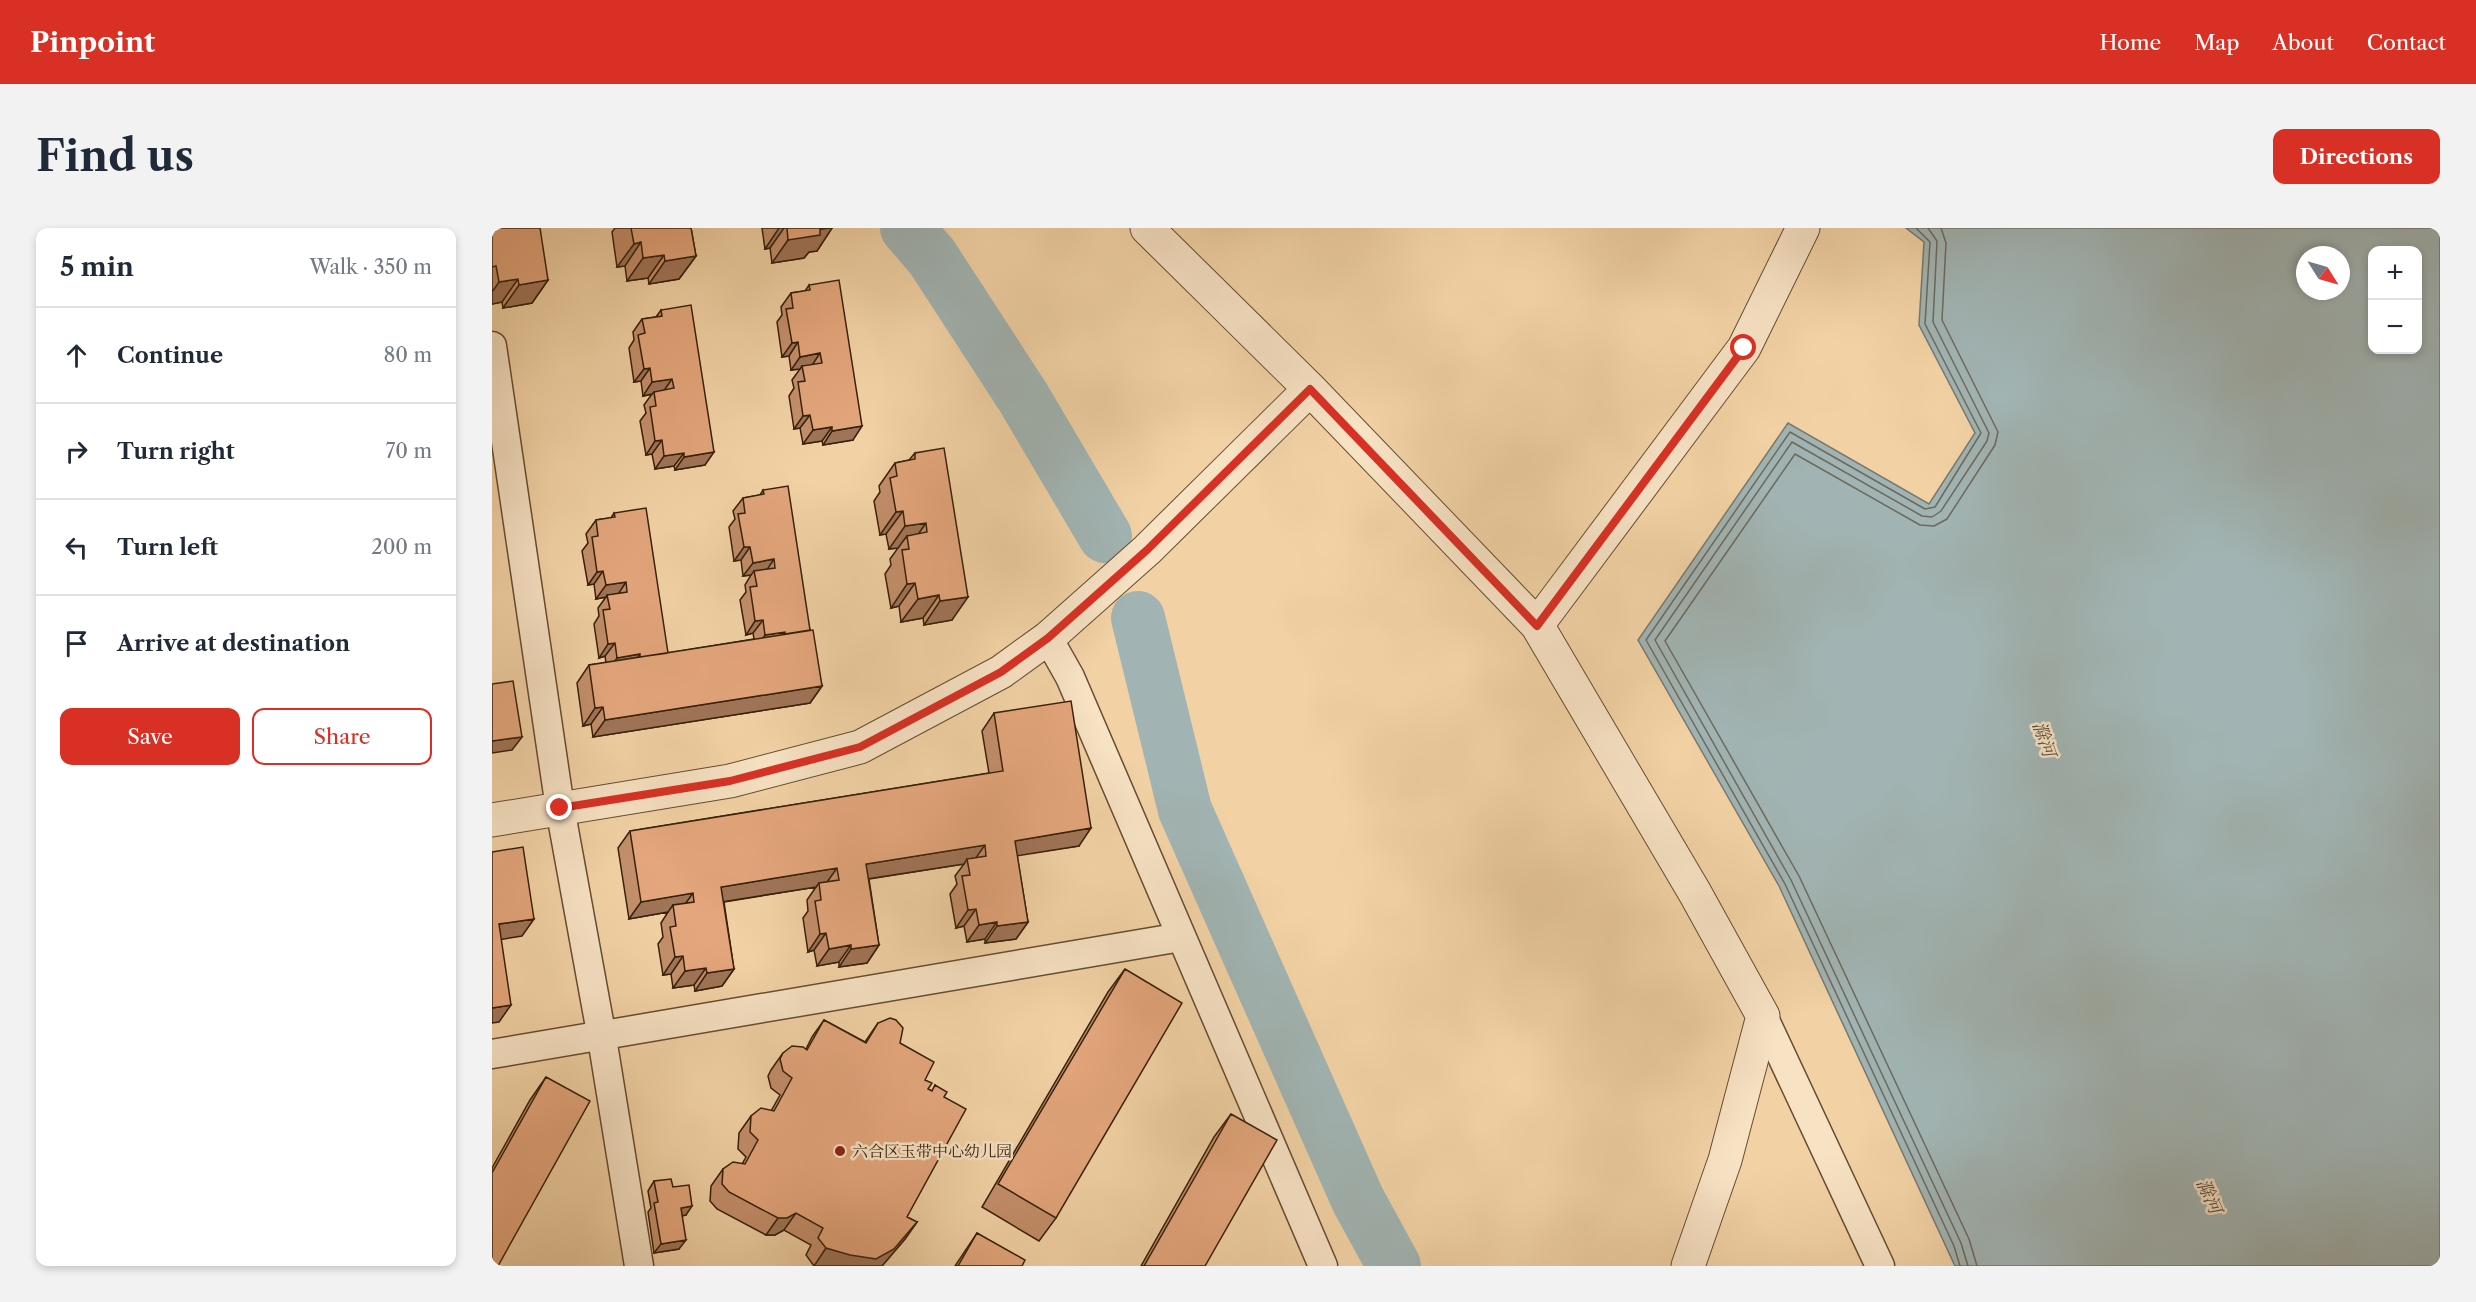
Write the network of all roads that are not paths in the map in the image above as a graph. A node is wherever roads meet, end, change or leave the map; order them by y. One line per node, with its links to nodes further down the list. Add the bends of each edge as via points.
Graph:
1 (1147, 228): 4 (street)
2 (1803, 228): 5 (street, via 1744,348)
3 (492, 346): 7 (street)
4 (1310, 389): 5 (street); 6 (street, via 1147,550)
5 (1537, 626): 10 (street)
6 (1048, 638): 7 (street, via 1001,672 860,747 730,781); 9 (street, via 1070,678)
7 (560, 808): 8 (street); 11 (street)
8 (492, 819)
9 (1181, 937): 11 (street); 14 (street)
10 (1763, 1016): 15 (street, via 1725,1160); 16 (street)
11 (602, 1038): 12 (street); 13 (street)
12 (492, 1054)
13 (639, 1266)
14 (1323, 1266)
15 (1688, 1266)
16 (1880, 1266)

